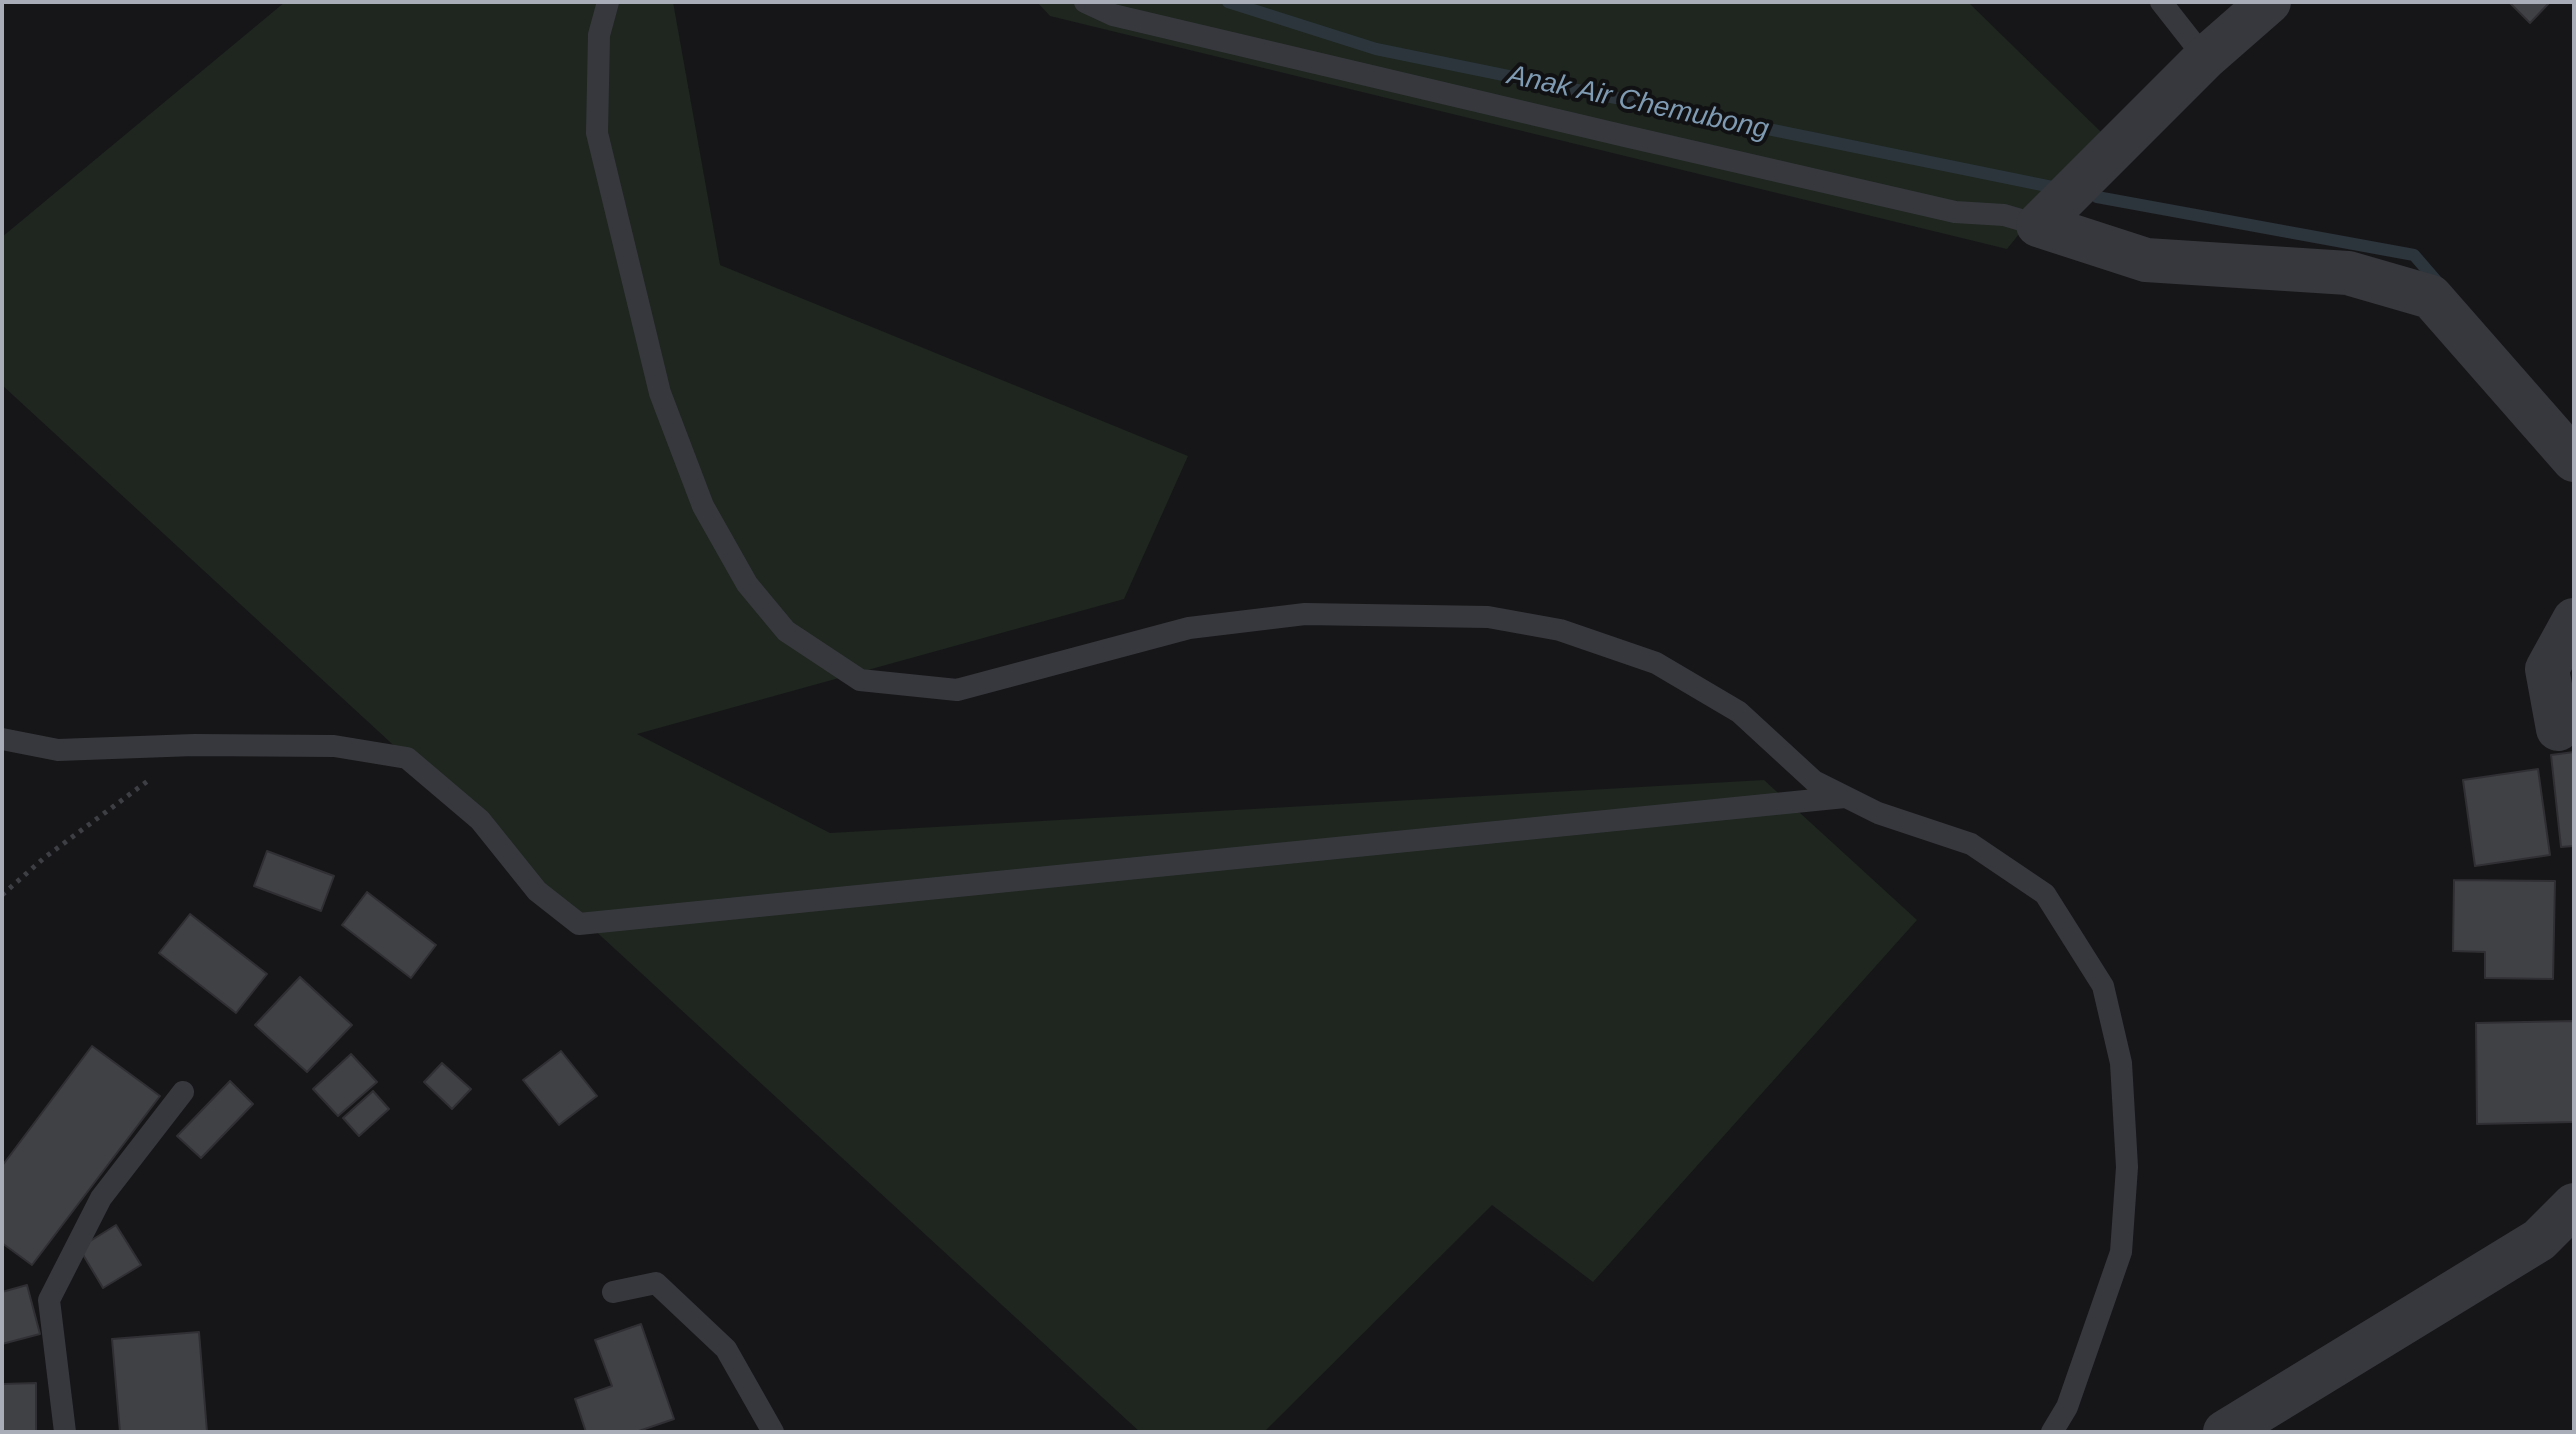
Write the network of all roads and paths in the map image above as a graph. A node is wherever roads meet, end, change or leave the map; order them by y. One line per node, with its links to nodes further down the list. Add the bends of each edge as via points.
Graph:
1 (608, 2): 12 (lane, via 599,35 597,133 660,393 703,506 747,584 786,631 860,680 957,690 1189,628 1305,614 1488,617 1560,630 1656,663 1739,712 1814,781)
2 (1085, 2): 6 (lane, via 1113,15 1625,136 1955,212 2004,215)
3 (2161, 2): 5 (lane)
4 (2269, 2): 5 (street)
5 (2205, 58): 6 (street)
6 (2038, 225): 7 (street, via 2146,260 2348,273 2431,297)
7 (2574, 460)
8 (2574, 620): 9 (street, via 2547,669)
9 (2558, 729)
10 (2, 739): 11 (lane, via 58,750)
11 (194, 745): 12 (lane, via 334,746 407,758 480,820 537,891 579,924); 13 (path)
12 (1845, 797): 19 (lane, via 1971,844 2045,894 2103,986 2121,1063 2127,1167 2121,1252 2067,1407)
13 (2, 895)
14 (183, 1092): 17 (lane, via 101,1198 49,1300)
15 (2574, 1205): 20 (street, via 2539,1240)
16 (613, 1292): 18 (lane, via 656,1283 726,1349)
17 (65, 1432)
18 (773, 1432)
19 (2052, 1432)
20 (2225, 1432)

